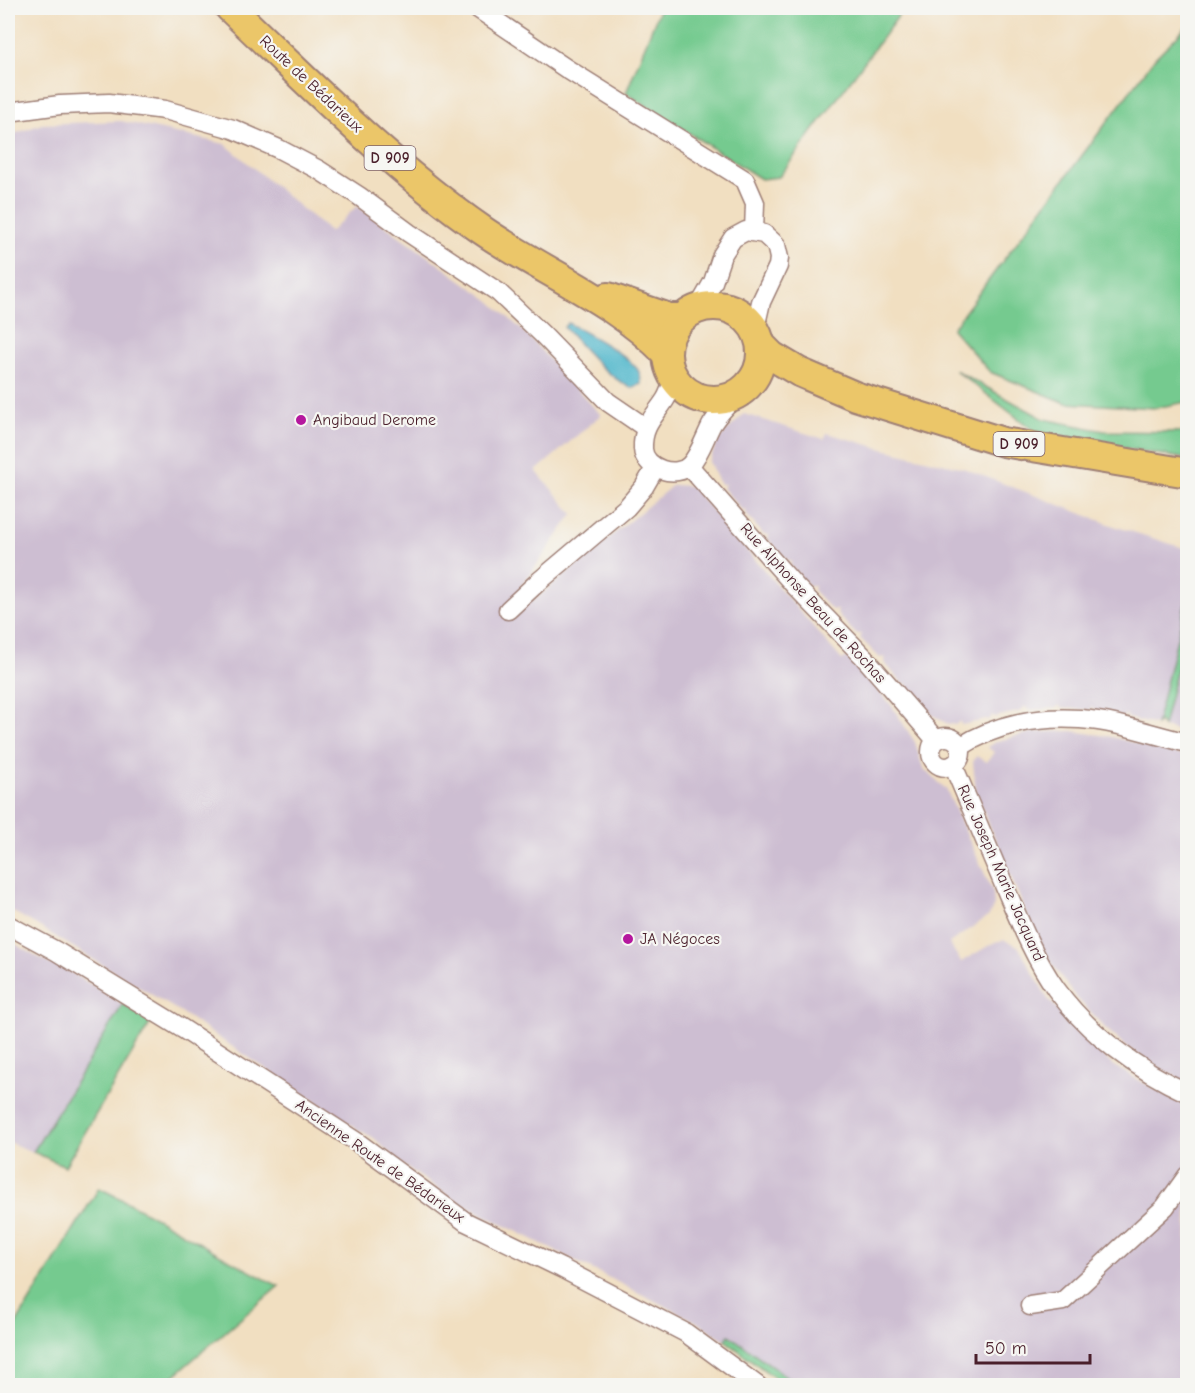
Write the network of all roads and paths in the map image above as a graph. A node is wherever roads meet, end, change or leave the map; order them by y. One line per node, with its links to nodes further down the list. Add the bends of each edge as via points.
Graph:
1 (230, 8): 5 (main road, Route de Bédarieux / D 909, via 391,160 483,230)
2 (477, 8): 4 (street, via 745,180 755,203)
3 (8, 112): 11 (street, via 109,103 165,110 233,129 279,149 359,196 498,292 608,402)
4 (754, 231): 6 (street, via 740,234 728,245 713,282); 7 (street, via 777,244 779,258 761,302)
5 (570, 283): 6 (main road, Route de Bédarieux / D 909, via 669,318); 8 (main road, Route de Bédarieux / D 909, via 657,343)
6 (690, 313): 7 (main road, via 711,306 730,309 747,318); 8 (main road, via 674,328 669,341)
7 (758, 337): 9 (main road, via 762,359 758,372); 10 (main road, D 909, via 772,356)
8 (671, 367): 9 (main road, via 684,390 695,397 723,400); 11 (street, via 665,400)
9 (744, 389): 10 (main road, D 909, via 774,380); 12 (street, via 722,409)
10 (855, 396): 14 (main road, D 909, via 1003,442)
11 (646, 428): 13 (street, via 642,452)
12 (689, 466): 13 (street, via 676,471); 16 (street, Rue Alphonse Beau de Rochas)
13 (655, 468): 15 (street, via 627,507)
14 (1188, 473)
15 (508, 610)
16 (936, 740): 18 (street, via 952,738); 19 (street, via 931,750 933,760 942,767)
17 (1188, 743): 18 (street, via 1080,719 1024,722 985,732)
18 (960, 747): 19 (street, via 960,758)
19 (953, 765): 21 (street, Rue Joseph Marie Jacquard, via 1031,948 1057,990 1121,1054)
20 (8, 925): 24 (street, Ancienne Route de Bédarieux, via 66,957 348,1135 466,1222 686,1333)
21 (1188, 1093)
22 (1188, 1175): 23 (street, via 1165,1207 1063,1301)
23 (1030, 1306)
24 (758, 1386)

